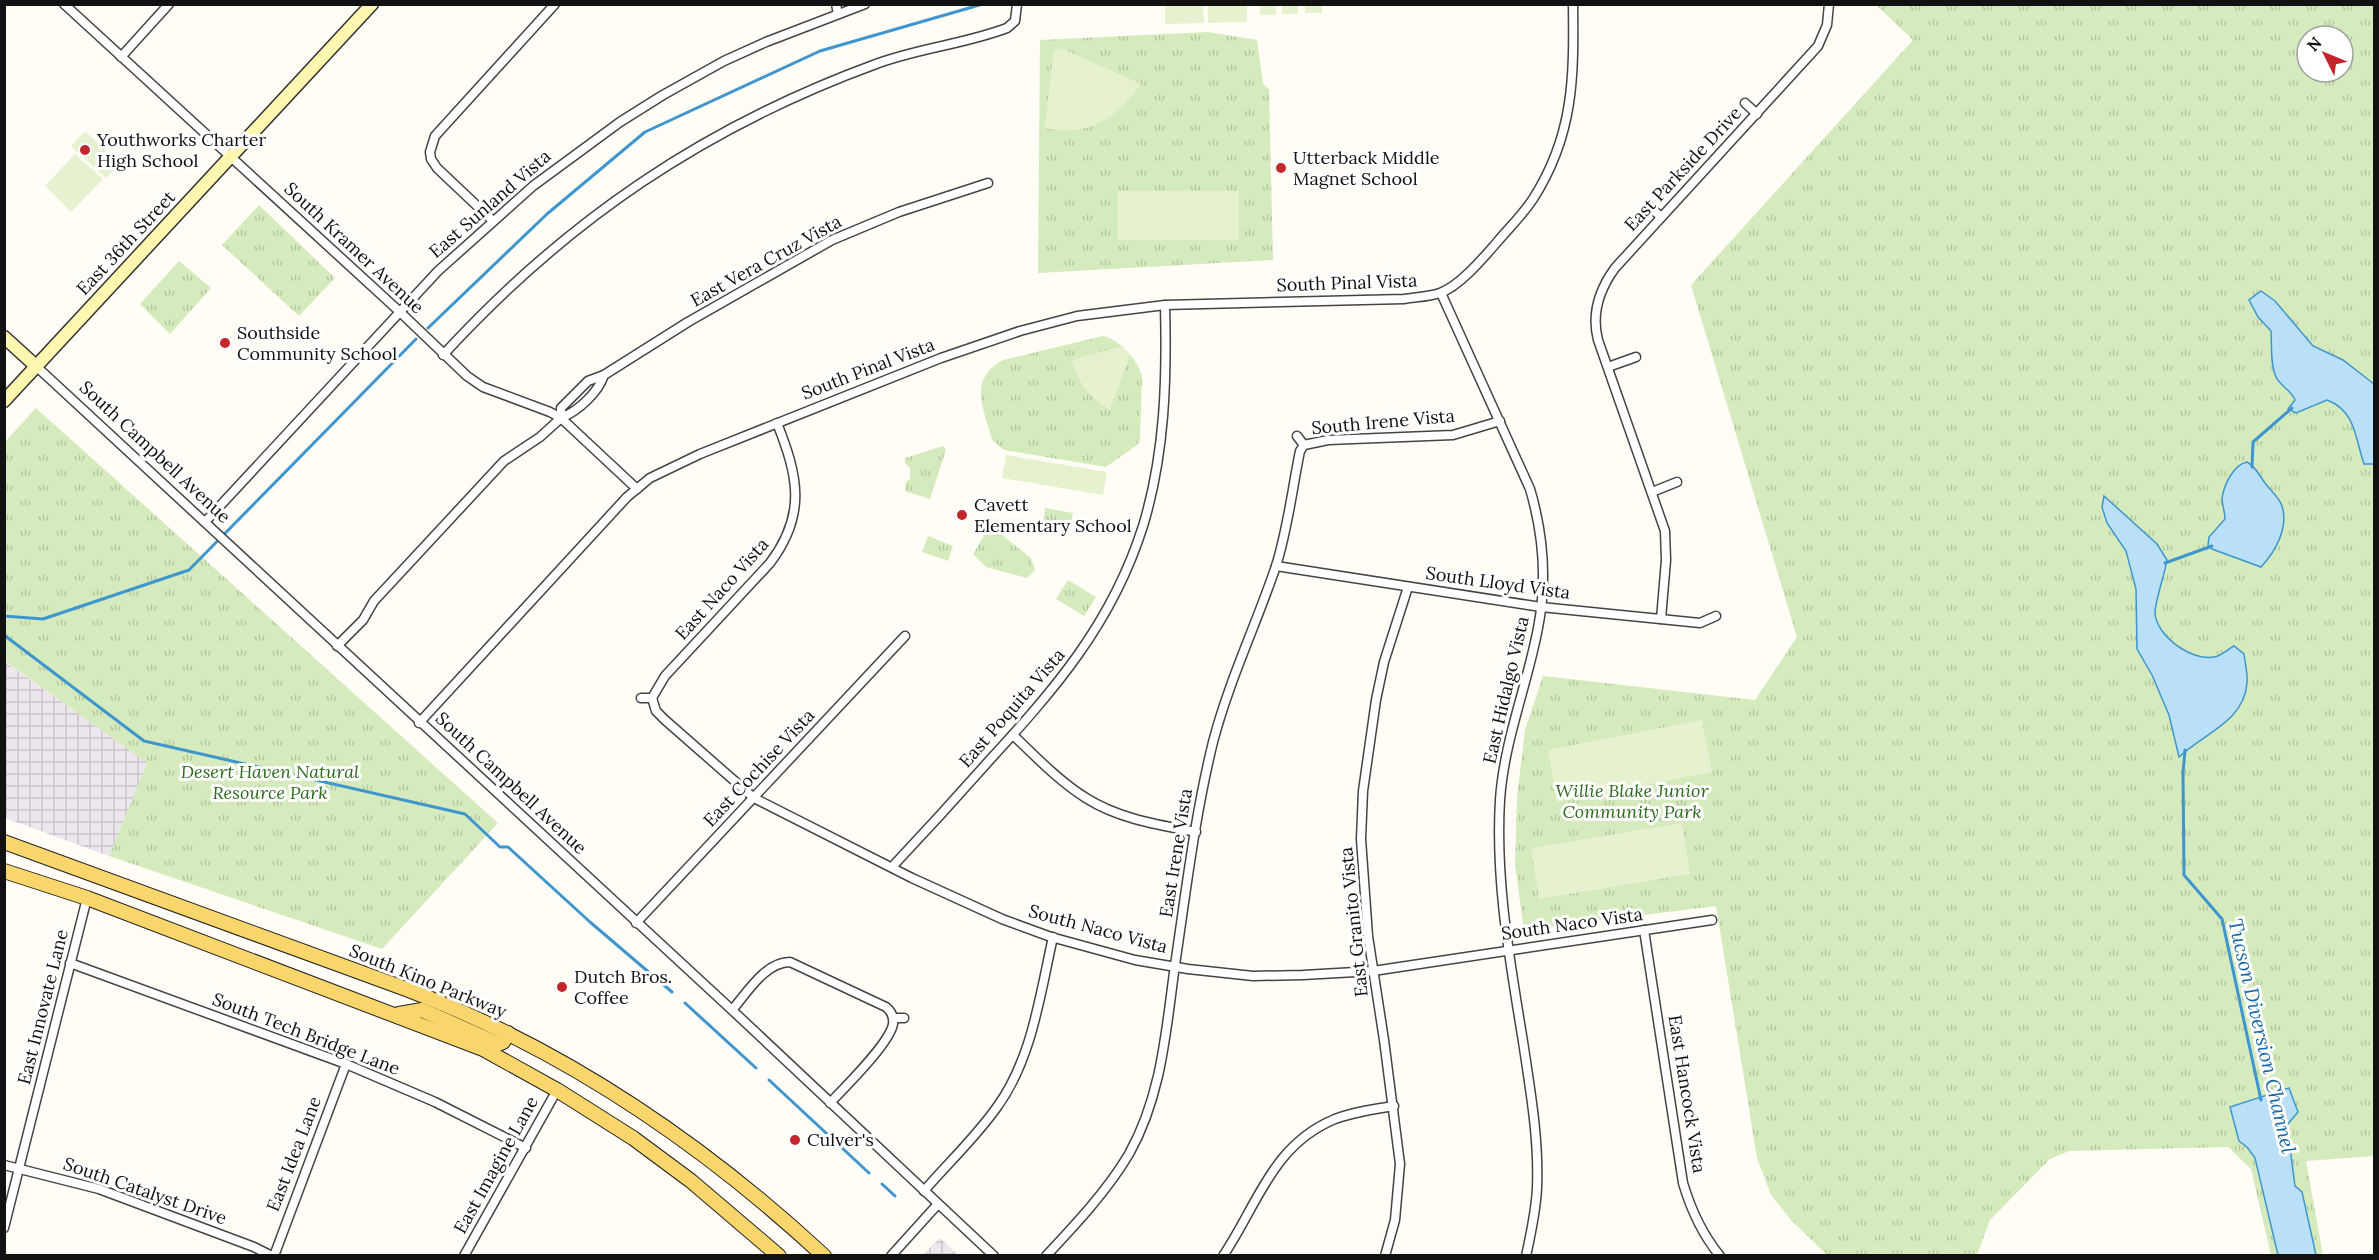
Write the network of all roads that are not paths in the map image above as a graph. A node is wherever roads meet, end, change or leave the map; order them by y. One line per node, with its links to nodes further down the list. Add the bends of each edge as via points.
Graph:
1 (64, 4): 10 (street, South Kramer Avenue)
2 (169, 4): 10 (street)
3 (372, 4): 13 (main road, East 36th Street)
4 (865, 4): 9 (street, East Sunland Vista)
5 (1017, 4): 22 (street, via 1015,21 1007,28 867,67 751,117 683,155 594,214 500,296)
6 (1573, 4): 18 (street, via 1572,95 1553,162 1532,201 1517,219 1478,264)
7 (1829, 4): 12 (street, East Parkside Drive, via 1827,25 1818,46)
8 (550, 6): 17 (street, via 435,136 430,152 437,168)
9 (837, 9): 17 (street, East Sunland Vista, via 724,61 663,95 573,155)
10 (121, 57): 13 (street, South Kramer Avenue)
11 (1745, 103): 12 (street)
12 (1757, 114): 16 (street, East Parkside Drive)
13 (230, 156): 20 (street, South Kramer Avenue); 24 (main road, East 36th Street)
14 (988, 183): 27 (street, East Vera Cruz Vista, via 899,212 832,240 588,381 561,408)
15 (1649, 206): 16 (street)
16 (1662, 217): 25 (street, East Parkside Drive, via 1603,288 1595,328)
17 (492, 220): 20 (street, East Sunland Vista)
18 (1441, 293): 19 (street, South Pinal Vista, via 1404,299); 28 (street, East Hidalgo Vista)
19 (1166, 305): 29 (street, South Pinal Vista, via 1077,316 1020,331); 46 (street, East Poquita Vista, via 1166,400 1140,534 1108,609 1081,652)
20 (400, 312): 22 (street, South Kramer Avenue); 35 (street, East Sunland Vista)
21 (4, 337): 24 (main road, South Campbell Avenue)
22 (443, 355): 27 (street, South Kramer Avenue, via 483,387)
23 (1636, 357): 25 (street)
24 (37, 367): 26 (main road, East 36th Street); 35 (street, South Campbell Avenue)
25 (1608, 367): 34 (street, East Parkside Drive)
26 (4, 401)
27 (561, 418): 33 (street, South Kramer Avenue); 42 (street, East Vera Cruz Vista, via 504,461)
28 (1500, 421): 31 (street, South Irene Vista, via 1453,435); 38 (street, East Hidalgo Vista, via 1535,508 1543,574)
29 (777, 423): 33 (street, South Pinal Vista, via 700,454 650,478); 44 (street, East Naco Vista, via 796,484 795,508 784,542 770,563 665,676)
30 (1297, 436): 31 (street)
31 (1304, 445): 36 (street, East Irene Vista)
32 (1677, 482): 34 (street)
33 (637, 489): 45 (street, South Pinal Vista)
34 (1652, 492): 40 (street, East Parkside Drive, via 1666,546)
35 (205, 522): 42 (street, South Campbell Avenue)
36 (1275, 566): 37 (street, South Lloyd Vista); 48 (street, East Irene Vista, via 1224,704)
37 (1408, 587): 38 (street, South Lloyd Vista); 60 (street, East Granito Vista, via 1384,662 1363,791 1361,847)
38 (1541, 607): 40 (street, South Lloyd Vista); 57 (street, East Hidalgo Vista, via 1532,658 1512,725 1500,799 1501,890)
39 (1716, 616): 40 (street, South Lloyd Vista, via 1700,623)
40 (1660, 619)
41 (905, 636): 47 (street, East Cochise Vista)
42 (337, 646): 45 (street, South Campbell Avenue)
43 (641, 698): 44 (street)
44 (651, 698): 47 (street, South Naco Vista, via 665,720)
45 (419, 723): 54 (street, South Campbell Avenue)
46 (1013, 735): 48 (street, via 1048,769 1087,798 1132,818); 50 (street, East Poquita Vista)
47 (754, 798): 50 (street, South Naco Vista); 54 (street, East Cochise Vista)
48 (1196, 832): 59 (street, East Irene Vista)
49 (4, 842): 65 (main road, South Kino Parkway, via 406,988)
50 (892, 867): 56 (street, South Naco Vista, via 1002,919)
51 (4, 871): 52 (main road)
52 (87, 898): 58 (street, East Innovate Lane); 62 (main road)
53 (1712, 920): 55 (street, South Naco Vista)
54 (636, 923): 61 (street, South Campbell Avenue)
55 (1644, 930): 57 (street, South Naco Vista); 86 (street, East Hancock Vista, via 1683,1183 1689,1205)
56 (1053, 938): 59 (street, South Naco Vista); 73 (street, via 1038,1006 1017,1073 997,1108)
57 (1508, 950): 60 (street, South Naco Vista); 85 (street, East Hidalgo Vista, via 1537,1147 1537,1189)
58 (70, 963): 66 (street, South Tech Bridge Lane); 72 (street, East Innovate Lane)
59 (1175, 967): 60 (street, South Naco Vista, via 1253,975); 82 (street, East Irene Vista, via 1166,1042 1140,1132 1112,1180)
60 (1373, 971): 69 (street, East Granito Vista)
61 (732, 1010): 63 (street, via 776,963 790,962 881,1003); 68 (street, South Campbell Avenue)
62 (397, 1015): 65 (main road, via 422,1010 498,1044); 67 (main road, via 483,1049)
63 (893, 1018): 64 (street); 68 (street, via 883,1043)
64 (904, 1018)
65 (508, 1033): 79 (main road, South Kino Parkway, via 598,1083 675,1133 749,1188)
66 (346, 1064): 70 (street, South Tech Bridge Lane, via 435,1102); 76 (street, East Idea Lane)
67 (557, 1090): 70 (street, East Imagine Lane); 78 (main road, via 670,1165)
68 (830, 1103): 73 (street, South Campbell Avenue)
69 (1394, 1106): 83 (street, via 1335,1119 1299,1141 1270,1173); 84 (street, East Granito Vista, via 1400,1164 1395,1220)
70 (526, 1148): 77 (street, East Imagine Lane)
71 (4, 1165): 72 (street, South Catalyst Drive)
72 (19, 1168): 75 (street, East Innovate Lane); 76 (street, South Catalyst Drive, via 99,1189)
73 (924, 1191): 74 (street, South Campbell Avenue)
74 (938, 1204): 80 (street); 81 (street, South Campbell Avenue)
75 (4, 1228)
76 (273, 1256)
77 (464, 1256)
78 (779, 1256)
79 (824, 1256)
80 (891, 1256)
81 (994, 1256)
82 (1046, 1256)
83 (1223, 1256)
84 (1385, 1256)
85 (1526, 1256)
86 (1719, 1256)

